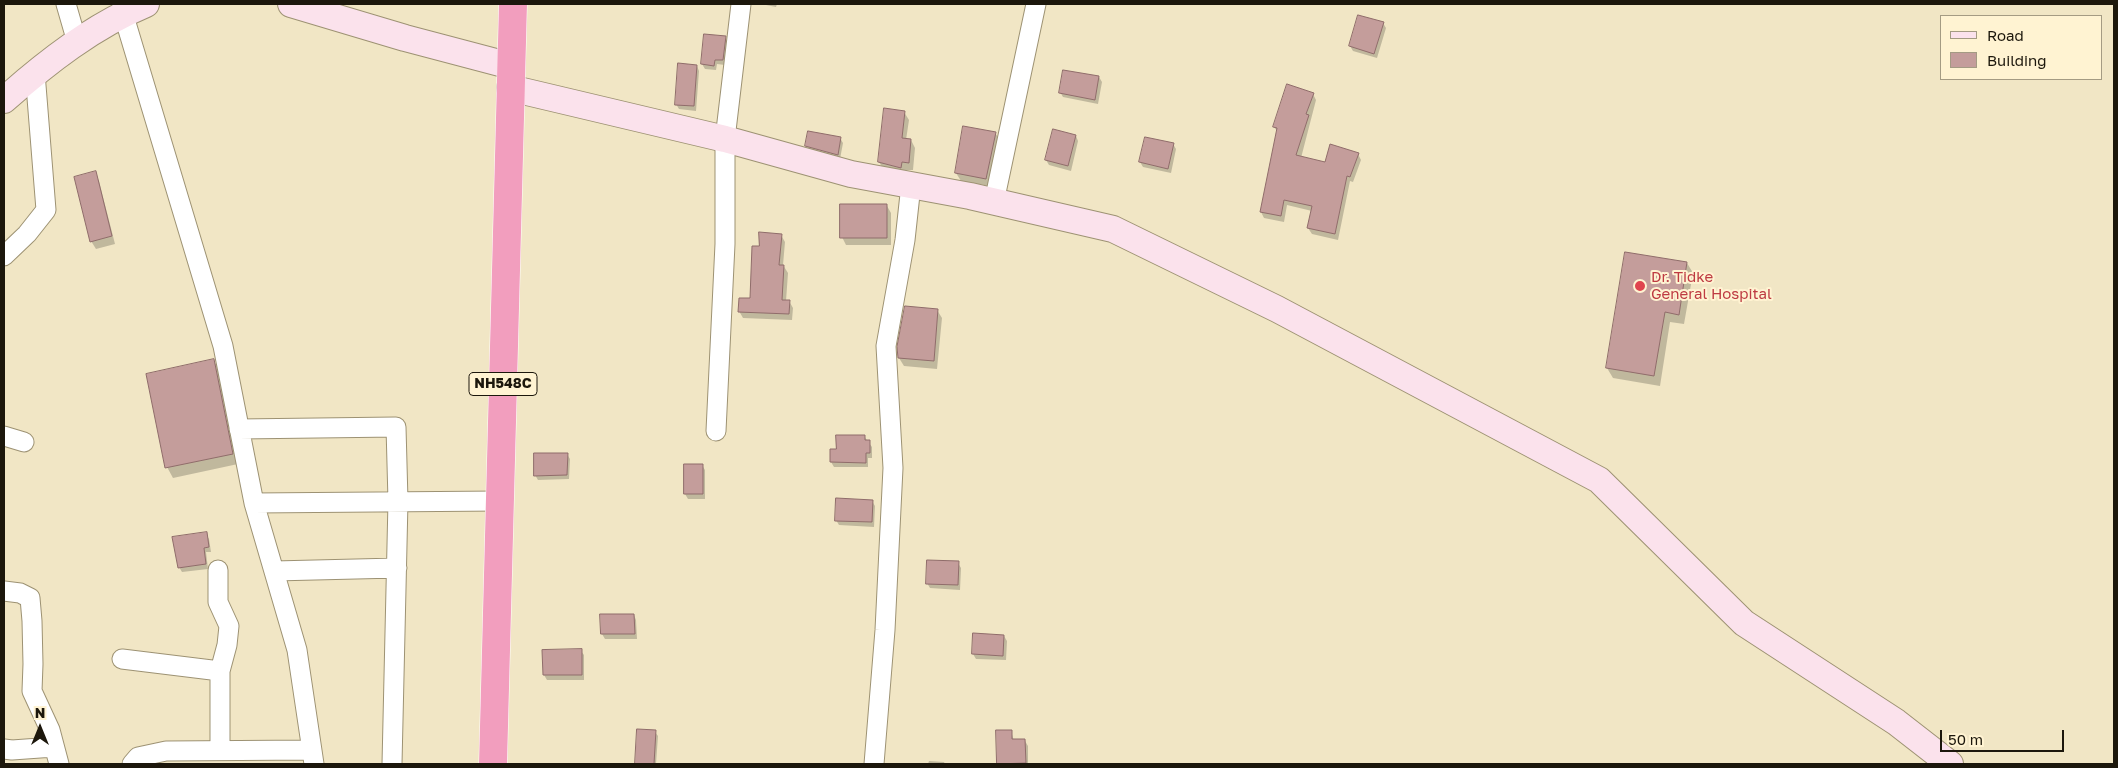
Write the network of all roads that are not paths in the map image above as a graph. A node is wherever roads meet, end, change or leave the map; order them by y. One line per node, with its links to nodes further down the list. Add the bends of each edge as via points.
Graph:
1 (66, 4): 7 (street)
2 (291, 4): 9 (street, via 405,38)
3 (513, 4): 9 (highway, NH548C)
4 (742, 4): 11 (street)
5 (1036, 4): 13 (street)
6 (130, 7): 7 (street); 15 (street, via 223,346)
7 (77, 42): 8 (street)
8 (35, 73): 10 (street); 14 (street, via 46,210 28,234)
9 (511, 77): 11 (street); 20 (highway, NH548C)
10 (4, 100)
11 (725, 139): 12 (street, via 851,174); 16 (street, via 725,244)
12 (911, 185): 13 (street); 35 (street, via 905,240 886,346 893,468)
13 (994, 202): 36 (street, via 1113,229 1277,309 1599,480 1744,622 1896,722)
14 (4, 256)
15 (239, 429): 19 (street, via 396,427); 21 (street)
16 (716, 431)
17 (4, 436): 18 (street)
18 (24, 442)
19 (398, 501): 20 (street); 21 (street); 22 (street)
20 (500, 501): 34 (highway, NH548C)
21 (254, 502): 24 (street)
22 (397, 568): 24 (street); 33 (street)
23 (218, 570): 27 (street, via 218,602 229,626)
24 (274, 571): 31 (street, via 297,650)
25 (4, 592): 30 (street, via 20,592 30,598 34,664 32,691 50,730)
26 (122, 659): 27 (street)
27 (220, 671): 29 (street)
28 (4, 748): 30 (street)
29 (220, 750): 31 (street); 32 (street, via 166,751 138,757)
30 (57, 756)
31 (313, 757)
32 (132, 764)
33 (392, 764)
34 (493, 764)
35 (874, 764)
36 (1950, 764)

